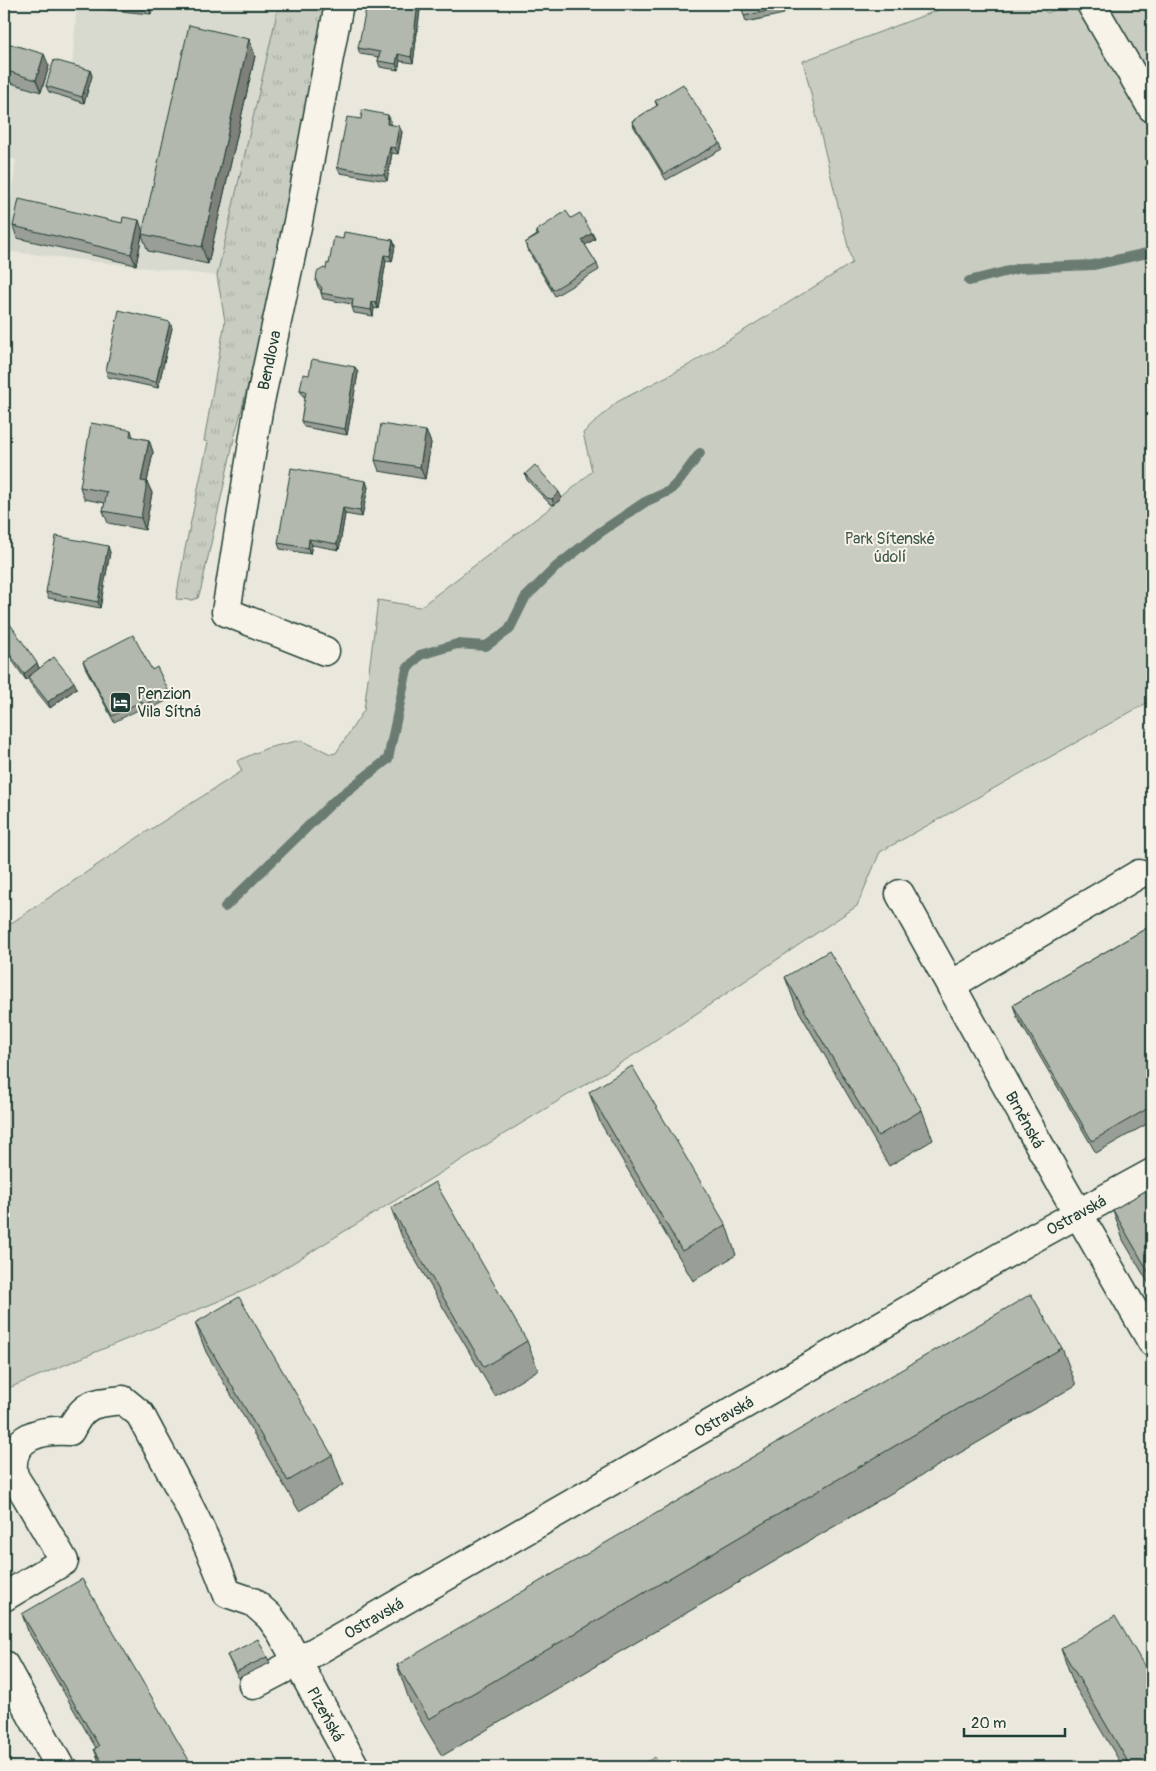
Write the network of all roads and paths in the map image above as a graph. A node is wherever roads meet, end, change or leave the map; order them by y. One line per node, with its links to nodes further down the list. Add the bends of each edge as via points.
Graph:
1 (340, 4): 4 (street, Bendlova, via 258,411 226,612)
2 (1091, 4): 3 (street)
3 (1152, 108)
4 (325, 651)
5 (1139, 874): 7 (street)
6 (900, 894): 7 (street, Brněnská)
7 (951, 985): 9 (street, Brněnská)
8 (1152, 1173): 9 (street, Ostravská)
9 (1078, 1213): 10 (street, Brněnská); 12 (street, Ostravská)
10 (1152, 1342)
11 (4, 1597): 12 (street, Plzeňská, via 64,1561 13,1472 14,1451 37,1433 70,1431 77,1417 94,1403 123,1400 140,1414 203,1533 227,1593 253,1602 270,1617)
12 (297, 1662): 14 (street, Ostravská); 16 (street, Plzeňská)
13 (4, 1665): 15 (street)
14 (253, 1685)
15 (60, 1767)
16 (356, 1767)

